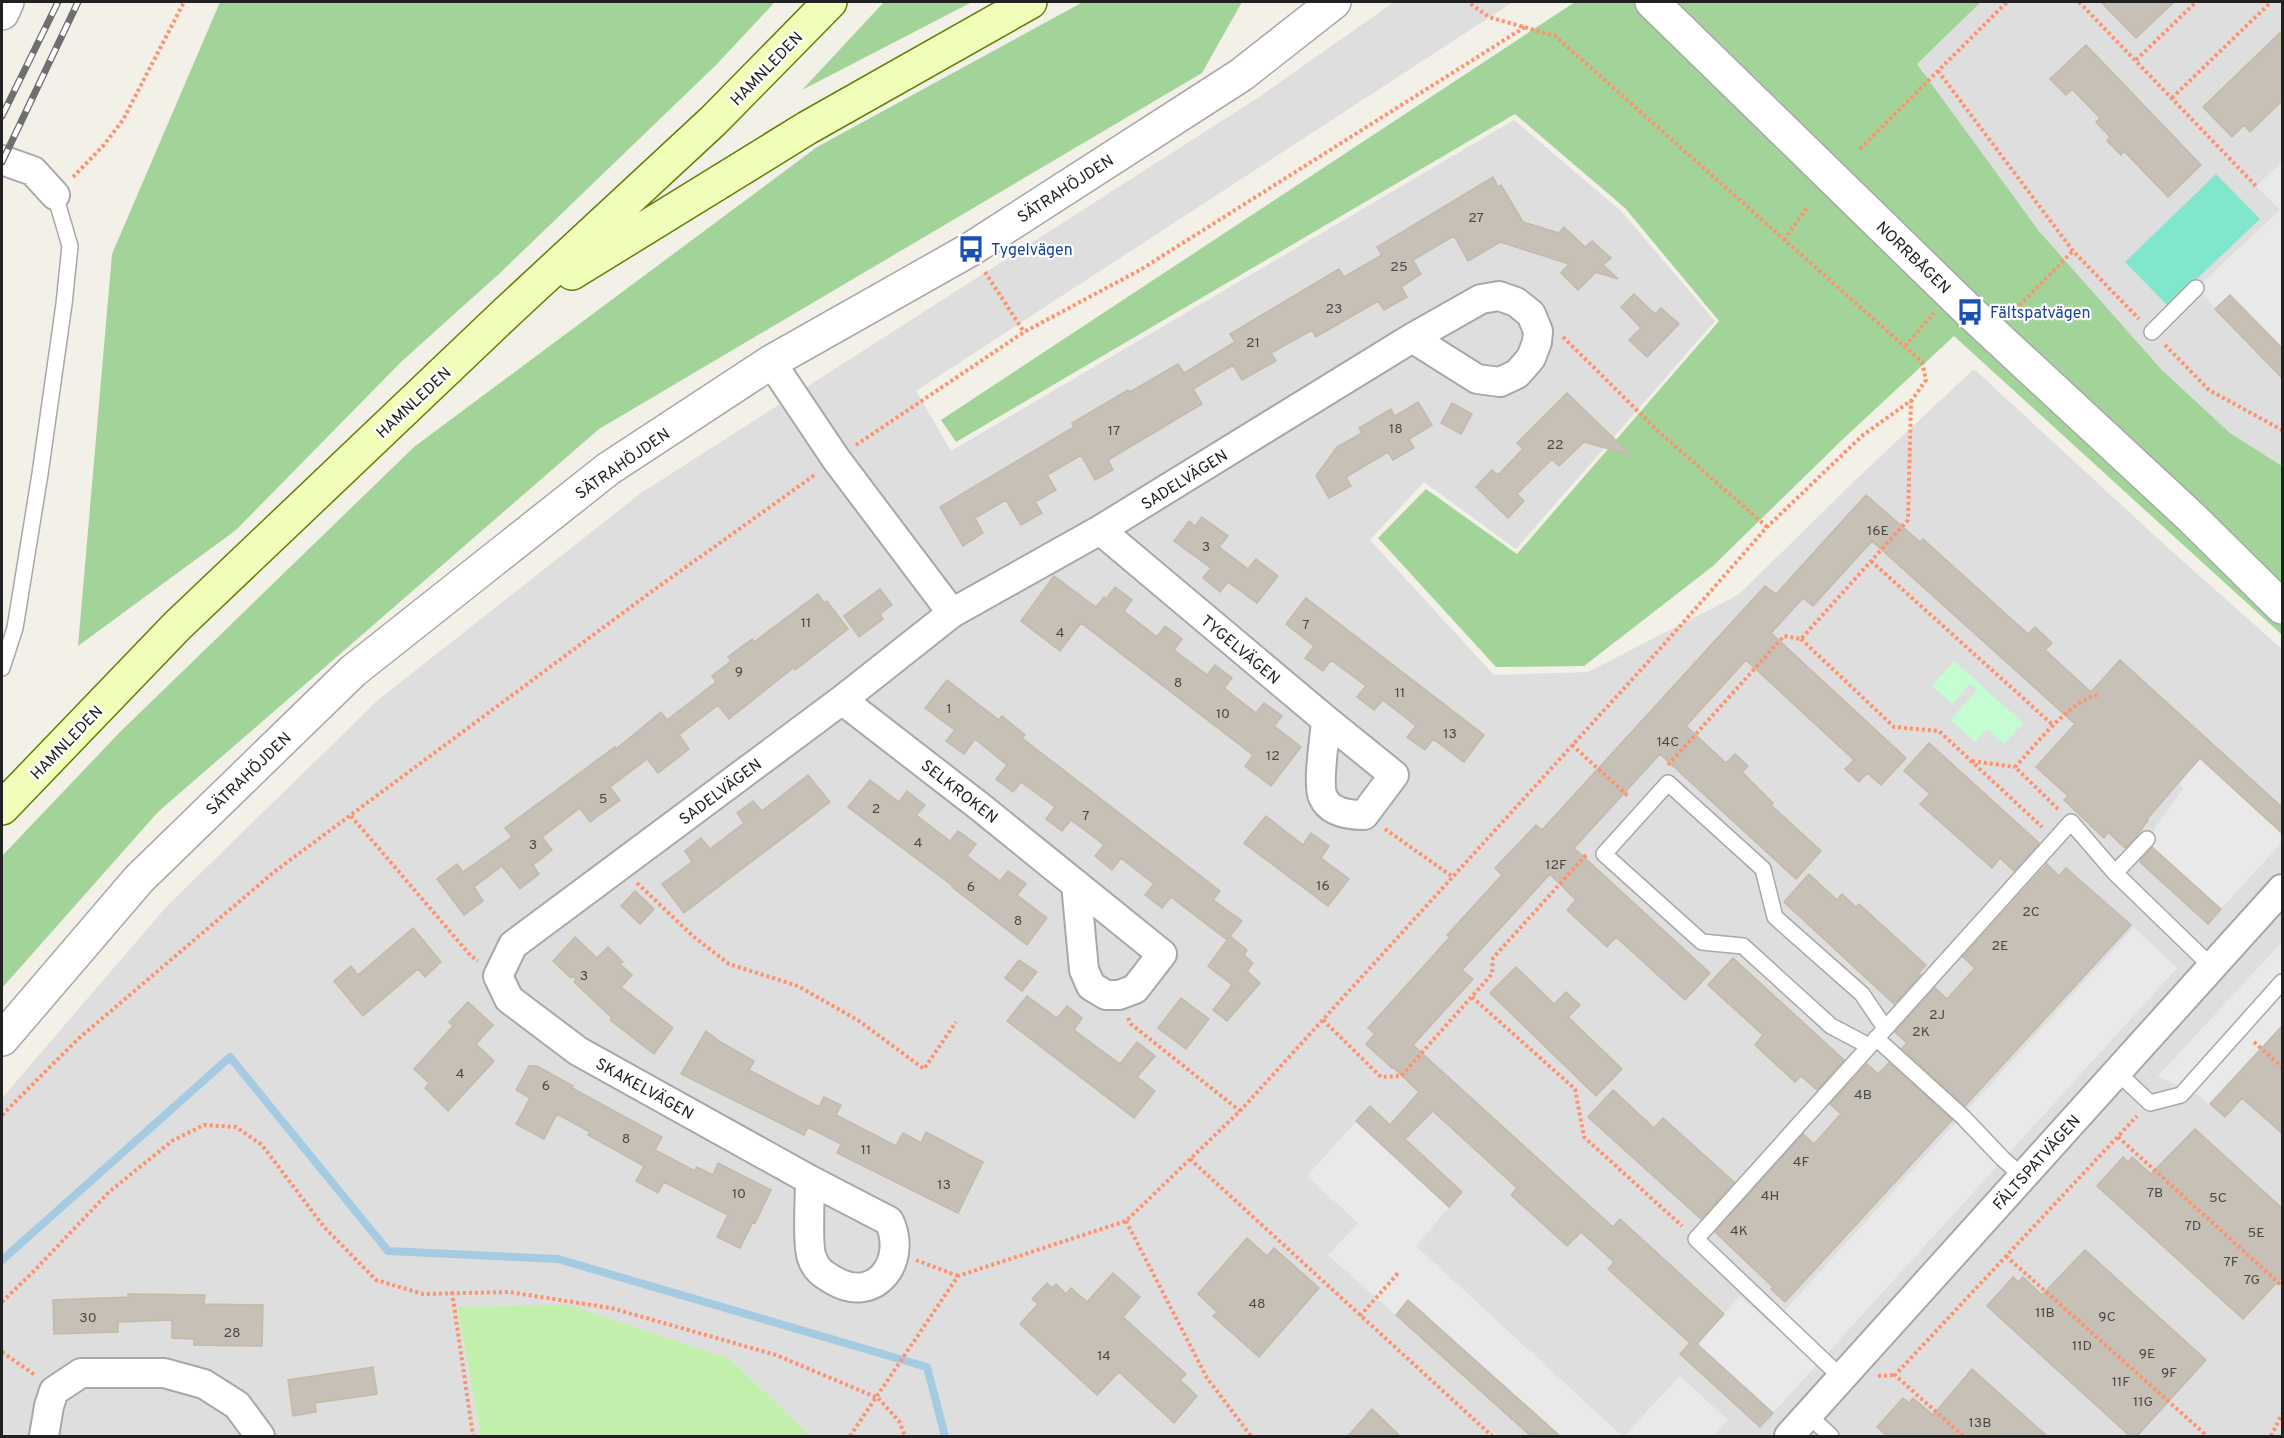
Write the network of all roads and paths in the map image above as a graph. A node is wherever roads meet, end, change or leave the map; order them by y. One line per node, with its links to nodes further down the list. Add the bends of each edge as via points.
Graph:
1 (7, 2): 12 (street)
2 (184, 2): 20 (path, via 123,120)
3 (830, 2): 27 (main road, HAMNLEDEN, via 714,121)
4 (1030, 2): 27 (main road, via 807,128)
5 (1334, 2): 34 (street, SÄTRAHÖJDEN, via 1241,75 971,249)
6 (1468, 2): 13 (path, via 1489,16)
7 (1652, 2): 40 (street, NORRBÅGEN, via 1970,312)
8 (2004, 2): 15 (path)
9 (2079, 2): 14 (path)
10 (2196, 2): 14 (path)
11 (2271, 2): 16 (path)
12 (2, 13)
13 (1525, 27): 22 (path, via 1555,36); 30 (path, via 1140,270)
14 (2136, 60): 16 (path)
15 (1938, 71): 17 (path); 23 (path)
16 (2172, 98): 19 (path)
17 (1860, 150)
18 (2, 160): 20 (street, via 33,171)
19 (2256, 186)
20 (56, 195): 43 (lane, via 70,246 64,304 15,628)
21 (1808, 206): 22 (path)
22 (1784, 240): 33 (path)
23 (2073, 251): 28 (path); 31 (path)
24 (981, 267): 30 (path)
25 (2196, 288): 31 (lane)
26 (1934, 313): 33 (path)
27 (506, 314): 51 (main road, HAMNLEDEN, via 177,626)
28 (2011, 314)
29 (1538, 331): 32 (street, SADELVÄGEN, via 1531,315 1516,302 1500,296 1481,299); 32 (street, via 1531,358 1517,374 1500,382 1478,379); 37 (path, via 1563,337 1659,432)
30 (1024, 332): 36 (path)
31 (2152, 332): 35 (path, via 2209,390)
32 (1412, 338): 38 (street, SADELVÄGEN)
33 (1905, 346): 37 (path, via 1922,362 1926,380 1911,400 1863,435)
34 (771, 362): 36 (street); 71 (street, SÄTRAHÖJDEN, via 608,469 353,671 139,879)
35 (2283, 429)
36 (836, 459): 41 (street); 54 (path)
37 (1767, 527): 48 (path)
38 (1100, 531): 41 (street, SADELVÄGEN); 46 (street, TYGELVÄGEN)
39 (1871, 561): 47 (path)
40 (2283, 607)
41 (952, 613): 45 (street, SADELVÄGEN)
42 (1801, 639): 49 (path, via 1894,726 1939,731)
43 (2, 668)
44 (2097, 695): 47 (path, via 2085,698)
45 (842, 700): 58 (street, SADELVÄGEN); 61 (street, SELKROKEN)
46 (1326, 720): 53 (street, via 1323,796 1341,813); 53 (street, TYGELVÄGEN, via 1394,775)
47 (2054, 726): 50 (path)
48 (1572, 745): 52 (path); 60 (path)
49 (1971, 760): 50 (path); 56 (path)
50 (2015, 767): 55 (path)
51 (2, 808)
52 (1644, 811): 70 (lane, via 1668,783 1762,869 1775,917 1862,993); 70 (lane, via 1604,854 1702,942 1743,946 1831,1026)
53 (1364, 815): 60 (path)
54 (351, 816): 64 (path, via 471,956); 76 (path, via 274,872 78,1039)
55 (2070, 822): 56 (lane); 59 (lane)
56 (2055, 839): 70 (lane)
57 (2147, 839): 59 (lane)
58 (620, 865): 64 (street, SADELVÄGEN, via 513,945); 68 (path, via 694,937 729,964 798,986 860,1021 924,1069)
59 (2115, 873): 63 (lane)
60 (1453, 877): 75 (path)
61 (1076, 884): 66 (street, via 1084,970 1090,986 1106,995); 66 (street, SELKROKEN, via 1162,954 1136,989)
62 (2283, 889): 63 (street, FÄLTSPATVÄGEN)
63 (2212, 967): 73 (street, FÄLTSPATVÄGEN)
64 (498, 975): 80 (street, SKAKELVÄGEN, via 509,999 578,1051)
65 (2283, 982): 69 (lane)
66 (1119, 995): 75 (path, via 1131,1024)
67 (1472, 997): 82 (path, via 1575,1089 1584,1137)
68 (956, 1022)
69 (2240, 1029): 72 (path); 74 (lane, via 2181,1095)
70 (1877, 1037): 79 (lane); 82 (lane)
71 (2, 1039)
72 (2283, 1068)
73 (2117, 1072): 74 (lane); 79 (street, FÄLTSPATVÄGEN)
74 (2150, 1102): 77 (path)
75 (1240, 1111): 78 (path)
76 (2, 1114)
77 (2118, 1137): 84 (path); 87 (path)
78 (1190, 1159): 81 (path); 90 (path)
79 (2022, 1176): 92 (street, FÄLTSPATVÄGEN)
80 (810, 1180): 83 (street, SKAKELVÄGEN, via 889,1221 895,1233); 83 (street, via 810,1255 818,1270 844,1287 860,1288 875,1283 889,1271)
81 (1125, 1221): 86 (path); 102 (path, via 1207,1378)
82 (1696, 1239): 92 (lane)
83 (895, 1252): 86 (path)
84 (2006, 1256): 106 (path, via 1895,1375); 107 (path)
85 (1399, 1272): 90 (path)
86 (958, 1276): 94 (path)
87 (2283, 1286)
88 (452, 1292): 89 (path, via 423,1294 376,1280 324,1227 262,1145 236,1127 204,1125 172,1141 109,1192); 94 (path, via 509,1292 611,1308 776,1355); 99 (path)
89 (2, 1302)
90 (1360, 1316): 103 (path)
91 (2, 1352): 93 (path, via 25,1367)
92 (1842, 1378): 96 (street, FÄLTSPATVÄGEN)
93 (52, 1398): 97 (street); 98 (street, via 81,1373 164,1373 204,1384 237,1405)
94 (878, 1398): 100 (path); 101 (path, via 899,1421)
95 (2283, 1414): 108 (path)
96 (1809, 1416): 104 (street, FÄLTSPATVÄGEN); 105 (lane)
97 (44, 1437)
98 (260, 1437)
99 (472, 1437)
100 (850, 1437)
101 (904, 1437)
102 (1251, 1437)
103 (1492, 1437)
104 (1789, 1437)
105 (1831, 1437)
106 (1963, 1437)
107 (2206, 1437)
108 (2271, 1437)

